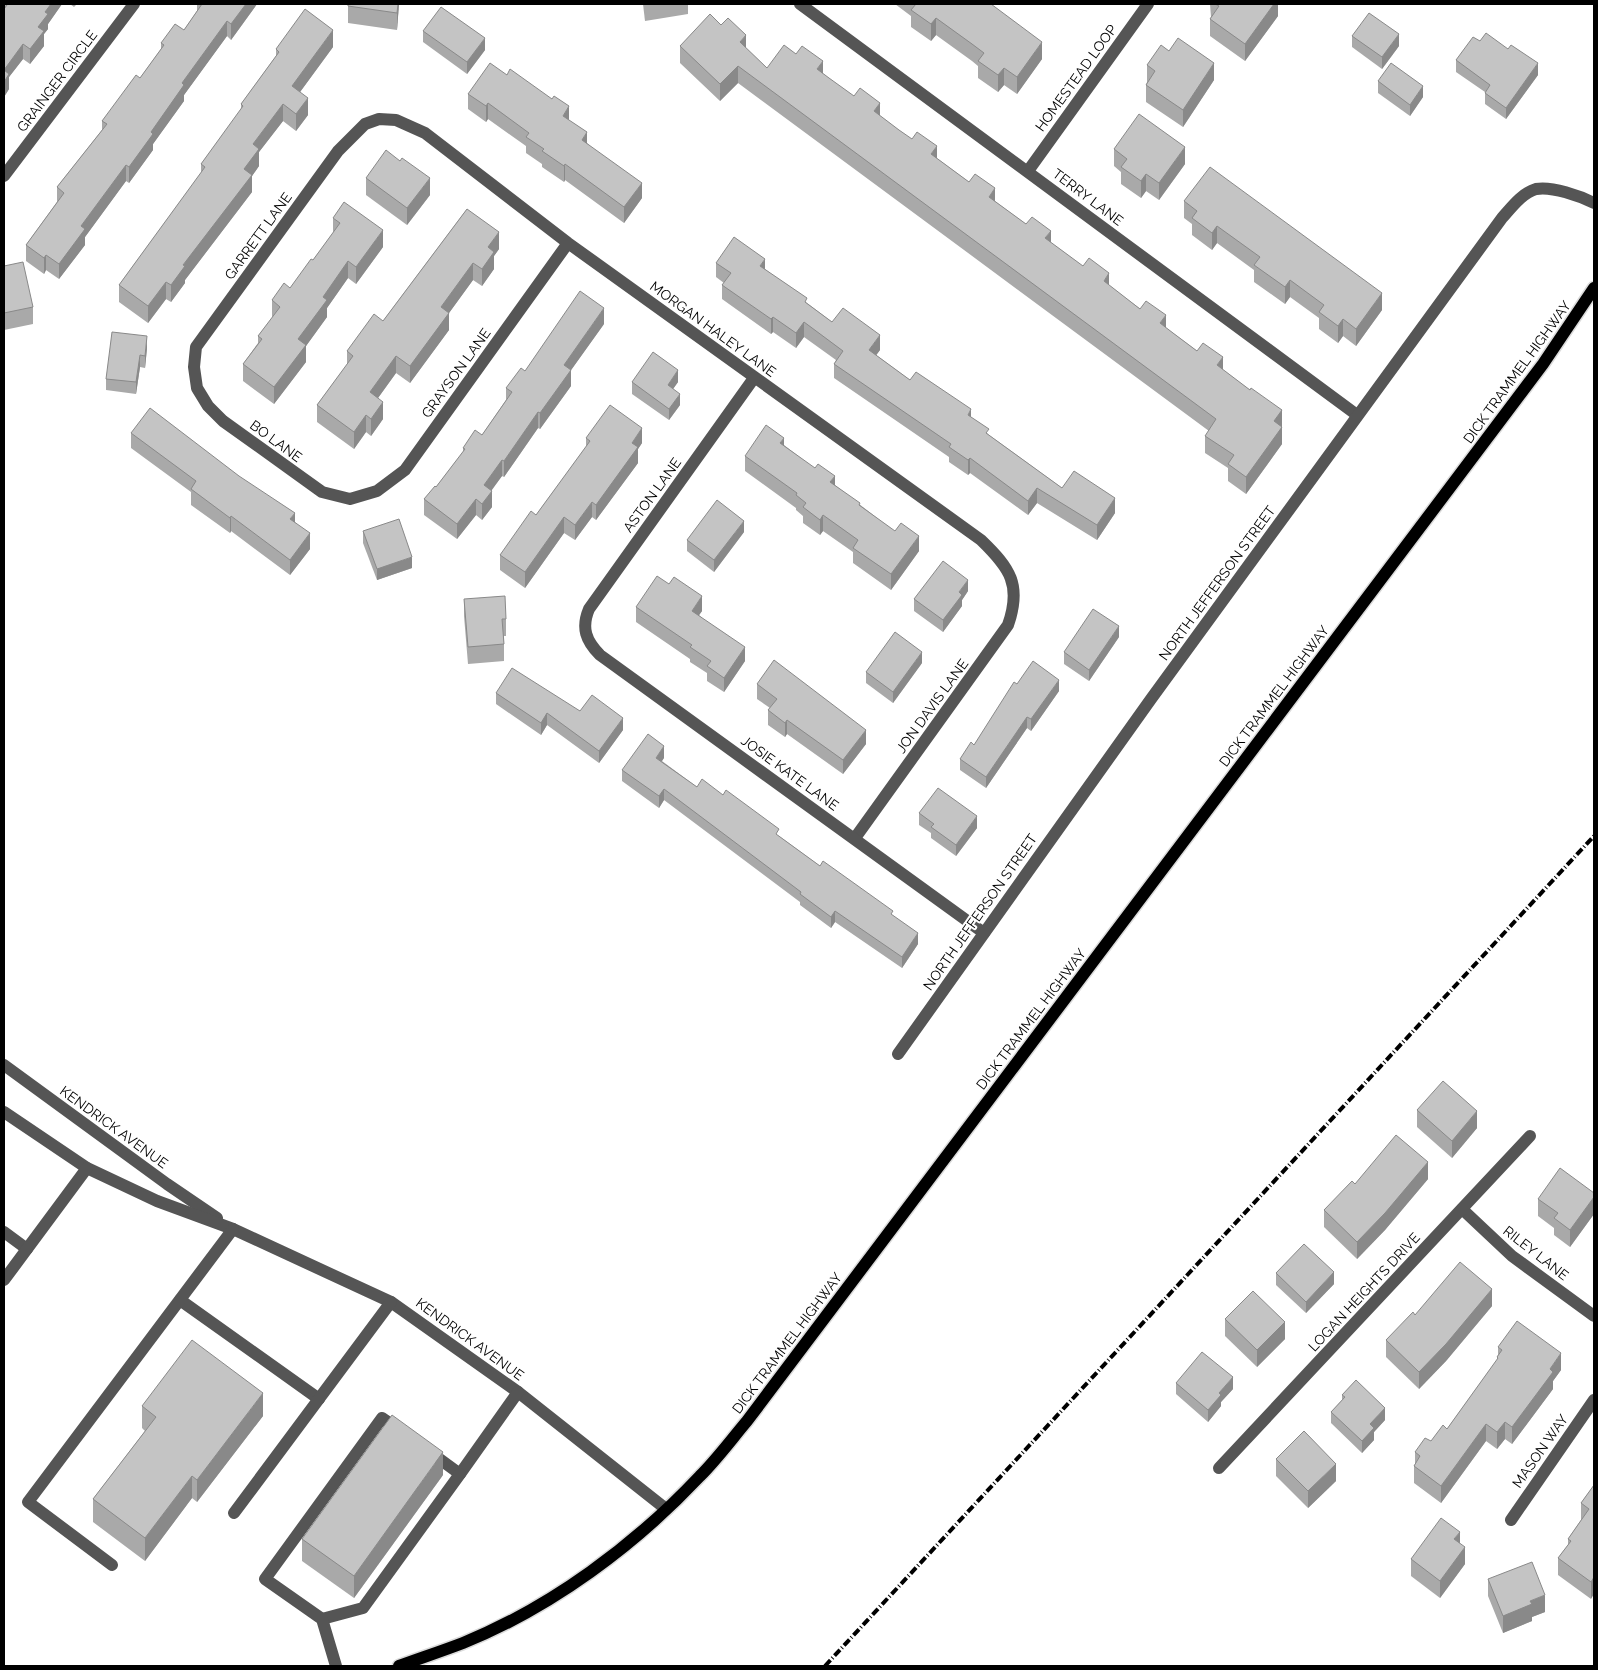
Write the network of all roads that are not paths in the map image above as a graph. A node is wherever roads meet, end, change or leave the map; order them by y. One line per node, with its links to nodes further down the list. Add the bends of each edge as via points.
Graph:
1 (134, 4): 6 (street, GRAINGER CIRCLE)
2 (800, 4): 5 (street, TERRY LANE)
3 (1148, 4): 5 (street, HOMESTEAD LOOP)
4 (379, 119): 8 (street, MORGAN HALEY LANE, via 396,120 425,133); 11 (street, GARRETT LANE, via 365,124 338,151 196,347 194,367)
5 (1028, 171): 12 (street, TERRY LANE)
6 (4, 176)
7 (1594, 203): 12 (street, NORTH JEFFERSON STREET, via 1575,194 1536,190 1519,200 1502,218)
8 (568, 243): 10 (street, MORGAN HALEY LANE); 13 (street, GRAYSON LANE, via 405,470 377,490)
9 (1594, 288): 36 (main road, DICK TRAMMEL HIGHWAY, via 1543,364 747,1421 701,1476)
10 (754, 378): 14 (street, MORGAN HALEY LANE, via 982,540 1002,560); 15 (street, ASTON LANE, via 589,609 584,620)
11 (198, 388): 13 (street, BO LANE, via 208,406 223,421 322,492)
12 (1358, 415): 17 (street, NORTH JEFFERSON STREET)
13 (350, 499)
14 (1014, 584): 16 (street, JON DAVIS LANE, via 1015,605 1008,625)
15 (585, 633): 16 (street, JOSIE KATE LANE, via 590,645 600,655)
16 (855, 838): 17 (street, JOSIE KATE LANE)
17 (984, 933): 18 (street, NORTH JEFFERSON STREET)
18 (898, 1054)
19 (4, 1065): 24 (street, KENDRICK AVENUE)
20 (4, 1112): 22 (street, KENDRICK AVENUE)
21 (1530, 1136): 23 (street, LOGAN HEIGHTS DRIVE)
22 (87, 1168): 24 (street, KENDRICK AVENUE, via 157,1201); 26 (street)
23 (1462, 1209): 30 (street, RILEY LANE, via 1512,1256); 34 (street, LOGAN HEIGHTS DRIVE)
24 (234, 1229): 28 (street); 29 (street, KENDRICK AVENUE)
25 (4, 1232): 26 (street)
26 (27, 1249): 27 (street)
27 (4, 1280)
28 (180, 1300): 32 (street); 39 (street, via 28,1502)
29 (391, 1302): 31 (street, KENDRICK AVENUE); 32 (street)
30 (1594, 1316)
31 (518, 1392): 35 (street); 36 (street, KENDRICK AVENUE)
32 (319, 1399): 37 (street)
33 (1594, 1400): 38 (street, MASON WAY)
34 (1219, 1468)
35 (460, 1474): 40 (street, via 362,1608); 40 (street, via 382,1418 265,1579)
36 (666, 1509): 42 (main road, DICK TRAMMEL HIGHWAY, via 593,1570 531,1609 465,1642)
37 (234, 1513)
38 (1511, 1520)
39 (112, 1565)
40 (322, 1619): 41 (street)
41 (336, 1666)
42 (399, 1666)

